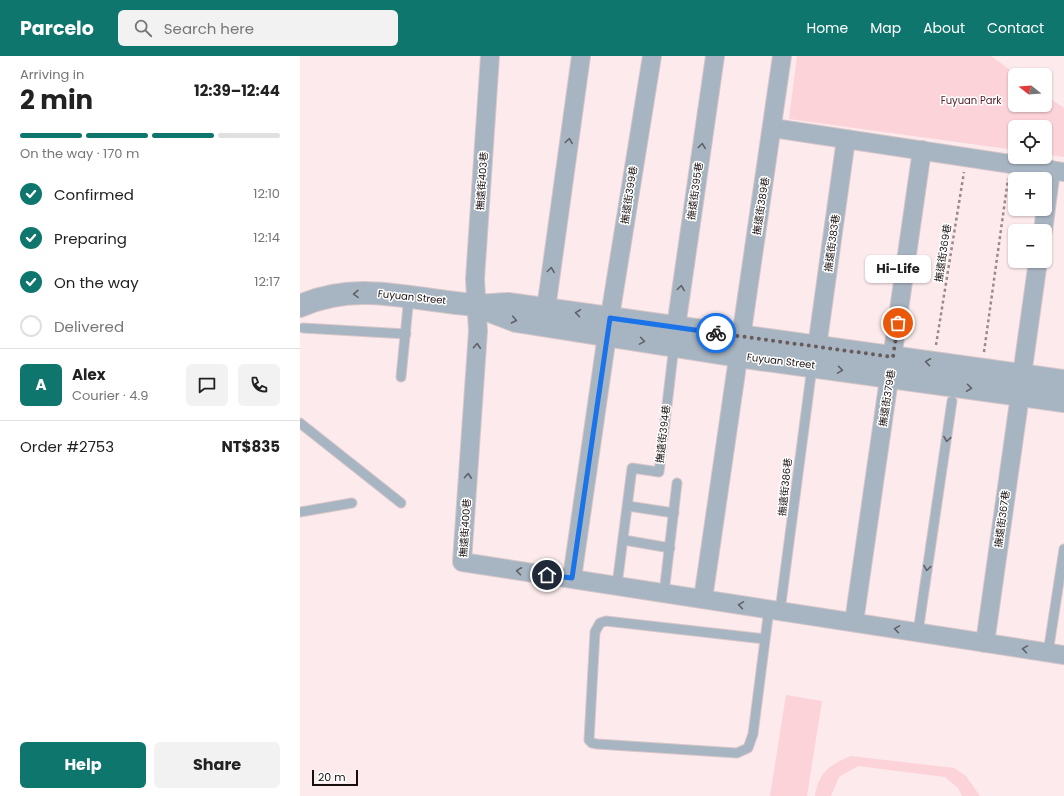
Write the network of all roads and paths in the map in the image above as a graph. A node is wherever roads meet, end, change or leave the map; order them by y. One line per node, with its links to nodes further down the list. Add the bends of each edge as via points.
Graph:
1 (490, 56): 17 (street, 撫遠街403巷, via 476,268)
2 (581, 56): 19 (street, one-way to 2)
3 (652, 56): 20 (street, 撫遠街399巷)
4 (714, 56): 23 (street, 撫遠街395巷, one-way to 4)
5 (782, 56): 6 (street, 撫遠街389巷)
6 (773, 128): 7 (street); 24 (street, 撫遠街389巷)
7 (846, 139): 8 (street); 26 (street, 撫遠街383巷)
8 (922, 150): 9 (street); 28 (street, 撫遠街379巷)
9 (966, 156): 10 (street); 25 (path, 撫遠街369巷)
10 (1008, 163)
11 (1010, 164): 27 (path)
12 (1016, 164): 13 (street)
13 (1058, 171): 14 (street)
14 (1045, 224)
15 (1037, 268): 31 (street, 撫遠街367巷)
16 (409, 296): 17 (street, Fuyuan Street); 18 (street, Fuyuan Street, one-way to 18, via 386,293 345,294 314,300); 22 (lane)
17 (478, 305): 19 (street, Fuyuan Street, via 508,304); 20 (street, Fuyuan Street, one-way to 20, via 516,321); 44 (street, 撫遠街400巷, one-way to 17, via 462,562)
18 (300, 306)
19 (546, 309): 20 (street, Fuyuan Street, one-way to 19)
20 (608, 326): 23 (street, Fuyuan Street); 44 (street)
21 (303, 328): 22 (lane)
22 (406, 334): 29 (lane)
23 (675, 336): 24 (street, Fuyuan Street); 38 (lane, 撫遠街394巷, via 659,472 632,468)
24 (739, 346): 26 (street, Fuyuan Street); 47 (street)
25 (935, 352)
26 (814, 356): 28 (street, Fuyuan Street); 48 (lane, 撫遠街386巷)
27 (983, 358)
28 (891, 367): 31 (street, Fuyuan Street); 49 (street, 撫遠街379巷)
29 (401, 377)
30 (1064, 381): 31 (street, Fuyuan Street)
31 (1021, 385): 33 (street, Fuyuan Street); 52 (street, 撫遠街367巷)
32 (952, 401): 50 (lane, one-way to 50)
33 (1064, 401)
34 (300, 423): 37 (lane)
35 (677, 483): 40 (lane)
36 (352, 503): 39 (lane)
37 (401, 503)
38 (628, 506): 40 (lane); 41 (lane, 撫遠街394巷)
39 (300, 512)
40 (674, 513): 42 (lane)
41 (624, 540): 42 (lane); 45 (lane, 撫遠街394巷)
42 (670, 548): 46 (lane)
43 (1064, 549): 53 (lane)
44 (572, 578): 45 (street)
45 (617, 585): 46 (street)
46 (664, 593): 47 (street)
47 (703, 599): 48 (street, one-way to 47)
48 (775, 610): 49 (street); 51 (lane, 撫遠街386巷)
49 (854, 622): 50 (street, one-way to 49)
50 (918, 632): 52 (street)
51 (765, 639): 51 (lane, 撫遠街386巷, via 753,734 744,752 603,745 589,740 595,632 600,623 606,621)
52 (985, 643): 53 (street, one-way to 52)
53 (1056, 654)

